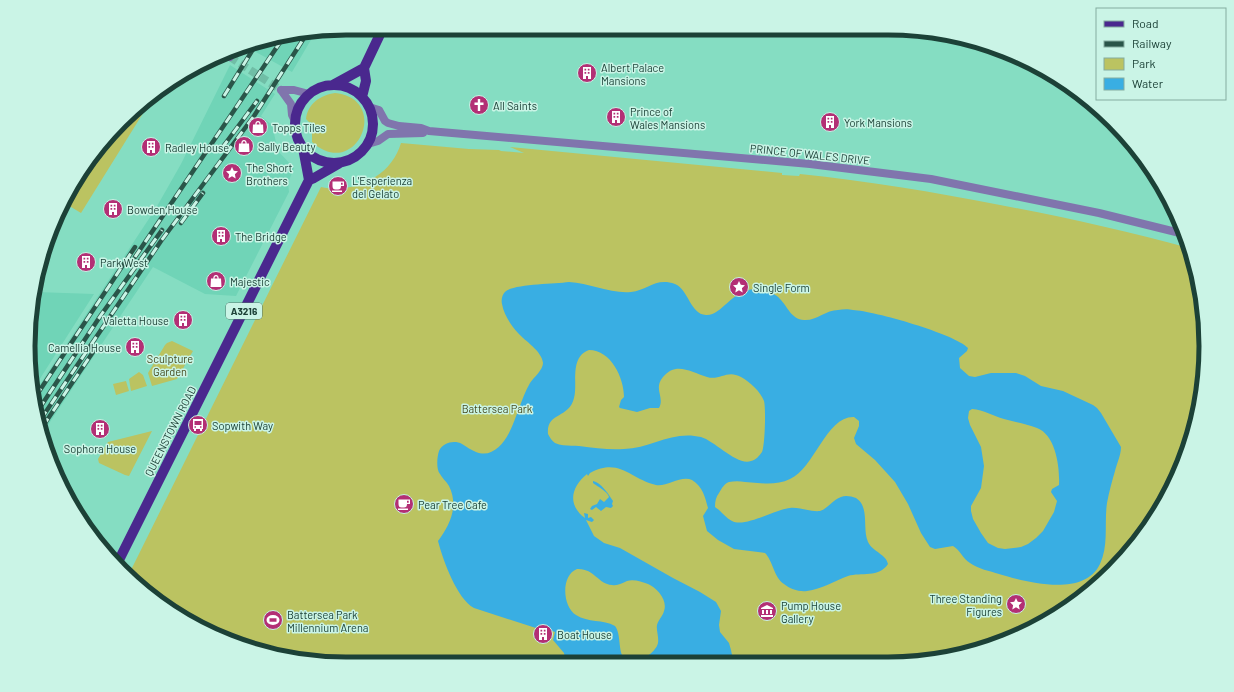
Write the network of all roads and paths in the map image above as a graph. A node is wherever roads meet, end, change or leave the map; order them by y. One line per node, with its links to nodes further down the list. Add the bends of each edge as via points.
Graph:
1 (380, 35): 2 (main road)
2 (364, 68): 3 (main road); 5 (main road, via 366,81)
3 (333, 85): 4 (main road); 5 (main road, via 352,89)
4 (309, 94): 7 (main road, via 298,109); 7 (street, via 281,90 291,104)
5 (362, 97): 6 (main road)
6 (369, 107): 8 (street, PRINCE OF WALES DRIVE, via 379,110 388,123); 9 (main road, via 372,113 373,132)
7 (295, 121): 10 (main road, via 296,136)
8 (429, 131): 9 (street, PRINCE OF WALES DRIVE, via 419,134 388,134); 13 (street, PRINCE OF WALES DRIVE, via 803,164 931,179 1099,213)
9 (368, 144): 11 (main road, via 354,158)
10 (303, 148): 11 (main road, via 320,161); 12 (main road)
11 (340, 163): 12 (main road)
12 (309, 180): 14 (main road, QUEENSTOWN ROAD / A3216)
13 (1177, 232)
14 (119, 559)

